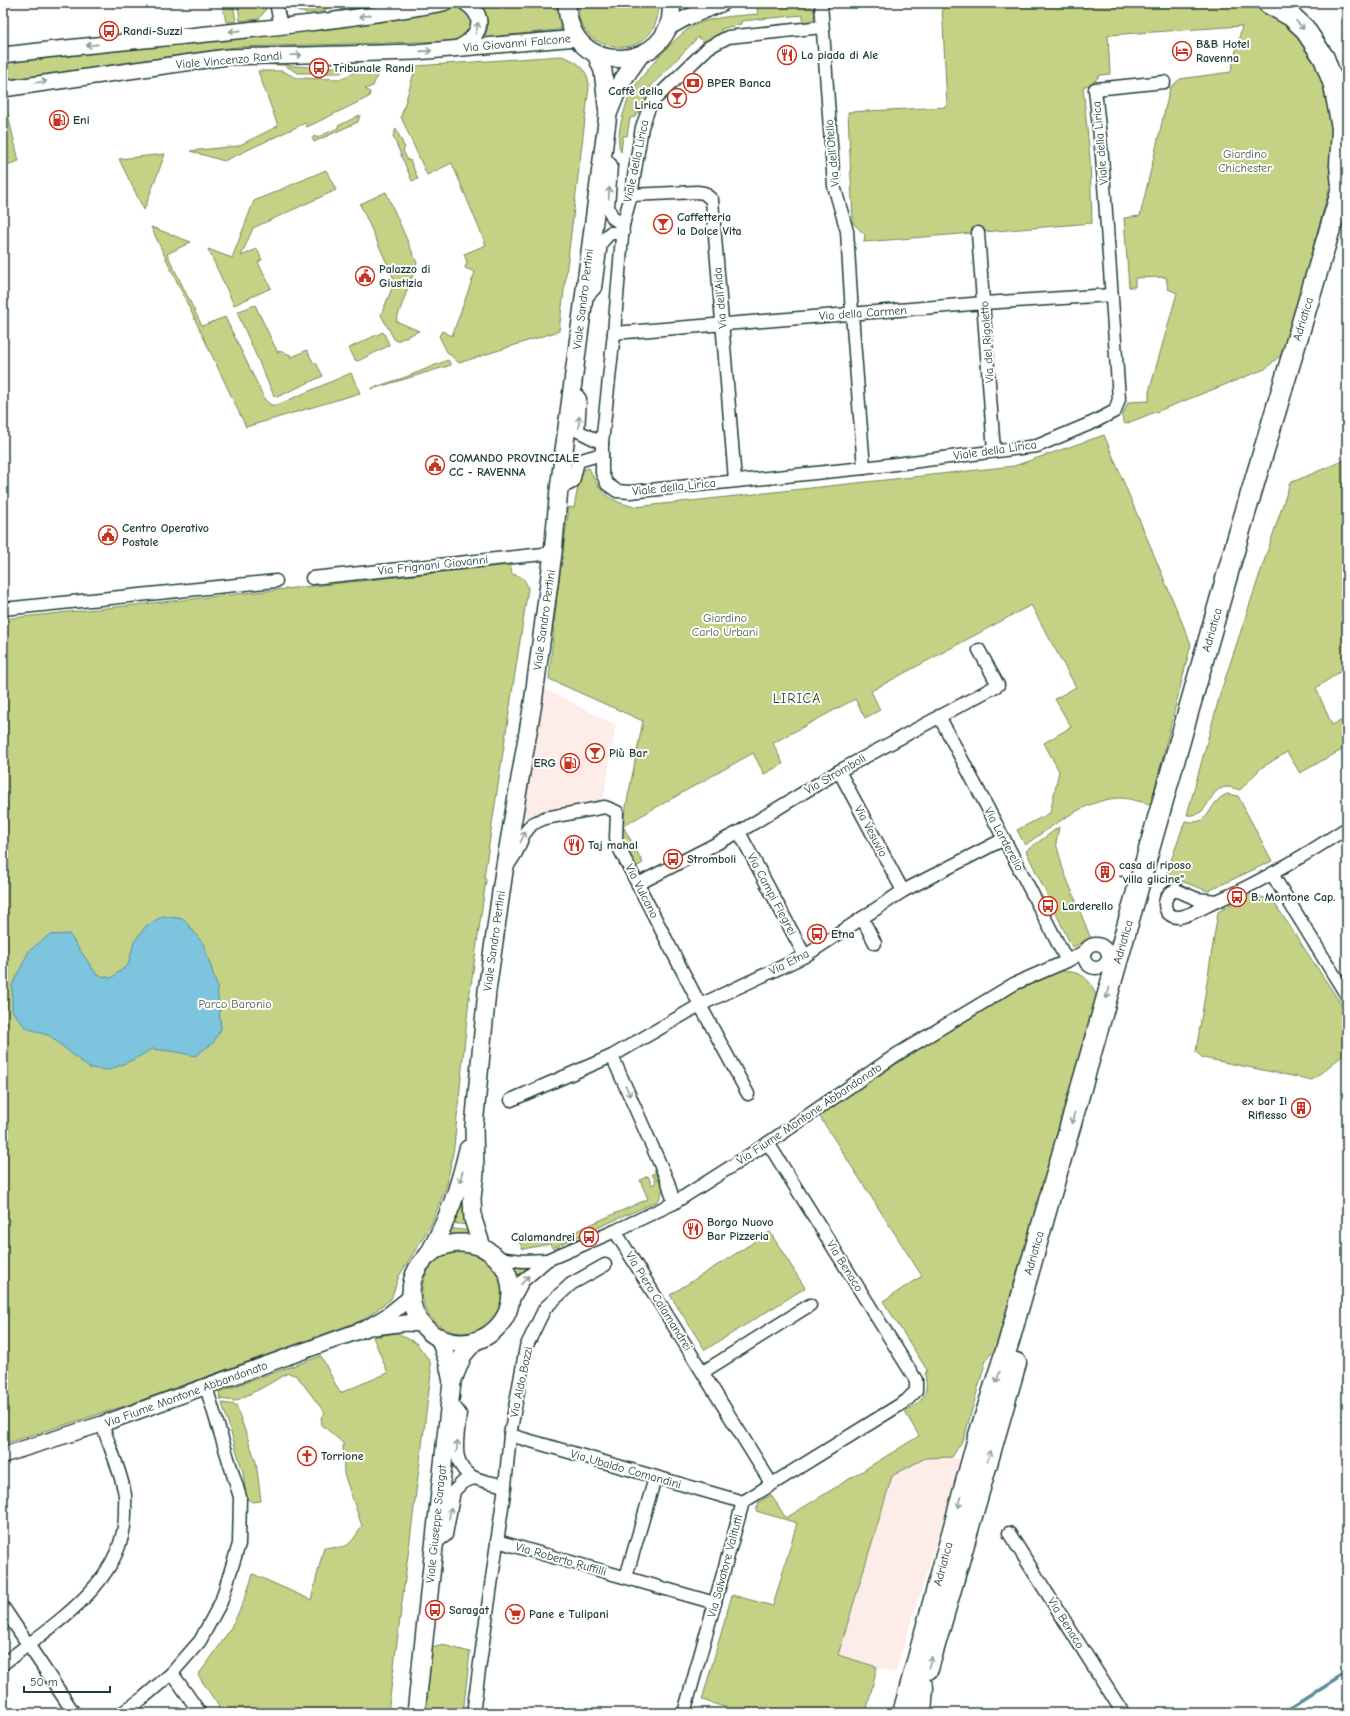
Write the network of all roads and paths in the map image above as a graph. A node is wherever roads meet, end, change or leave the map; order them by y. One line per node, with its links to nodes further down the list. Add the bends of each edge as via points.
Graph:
1 (276, 3): 9 (street)
2 (444, 3): 9 (street, one-way to 9)
3 (466, 3): 13 (street, one-way to 3, via 474,37 478,27 476,12)
4 (566, 3): 12 (main road, via 568,21)
5 (670, 3): 11 (main road, via 670,18)
6 (723, 3): 11 (street)
7 (821, 3): 10 (street, Via dell'Otello)
8 (1268, 3): 22 (highway, one-way to 22, via 1291,16 1304,28 1324,58 1334,85 1342,128 1340,166)
9 (281, 27): 16 (street, one-way to 16)
10 (822, 27): 23 (street, Viale della Lirica, via 728,37 709,47 654,100 649,108 642,127); 30 (street, Via dell'Otello, via 834,186 847,231)
11 (666, 29): 15 (main road, via 653,47)
12 (577, 38): 13 (street, Via Giovanni Falcone); 14 (main road)
13 (457, 49): 19 (street, Viale Vincenzo Randi, one-way to 13, via 227,57)
14 (596, 54): 15 (main road, via 618,59); 20 (main road, Viale Sandro Pertini, via 603,71)
15 (640, 55): 20 (main road, Viale Sandro Pertini, via 620,84)
16 (5, 56)
17 (3, 77): 19 (street)
18 (1164, 82): 27 (street, Viale della Lirica, via 1095,89)
19 (9, 87)
20 (608, 114): 21 (main road, Viale Sandro Pertini)
21 (602, 155): 25 (street, Viale della Lirica, one-way to 21, via 608,208 611,164); 28 (main road, Viale Sandro Pertini)
22 (1344, 180): 103 (highway, Adriatica, one-way to 103, via 1238,537 1009,1341 978,1438)
23 (631, 195): 25 (street, Viale della Lirica); 31 (street, Via dell'Aida, via 697,192 704,193 712,200)
24 (1347, 216): 103 (highway, Adriatica, one-way to 24, via 1125,984 1264,483)
25 (623, 229): 28 (street, via 610,234 601,243 595,288); 32 (street, Viale della Lirica)
26 (978, 233): 29 (street, Via del Rigoletto)
27 (1111, 295): 29 (street, Via della Carmen); 35 (street, Viale della Lirica, via 1119,399 1115,411 1037,446)
28 (583, 302): 33 (main road, Viale Sandro Pertini)
29 (984, 303): 30 (street, Via della Carmen); 35 (street, Via del Rigoletto)
30 (852, 314): 31 (street, Via della Carmen); 36 (street, Via dell'Otello)
31 (723, 323): 32 (street, Via della Carmen); 37 (street, Via dell'Aida)
32 (614, 333): 34 (street, Viale della Lirica)
33 (572, 388): 34 (street, one-way to 33, via 578,431 580,399); 38 (main road, Viale Sandro Pertini)
34 (602, 449): 37 (street, Viale della Lirica, via 602,473 607,484 617,491 630,492); 38 (street, via 580,459 573,482)
35 (994, 451): 36 (street, Viale della Lirica)
36 (864, 468): 37 (street, Viale della Lirica)
37 (735, 480)
38 (559, 489): 39 (main road, Viale Sandro Pertini)
39 (553, 553): 40 (street, Via Frignani Giovanni); 49 (main road, Viale Sandro Pertini, via 533,703)
40 (312, 578)
41 (276, 581): 42 (street)
42 (3, 609)
43 (979, 650): 44 (street, Via Stromboli, via 998,685)
44 (939, 716): 45 (street, Via Stromboli); 48 (street, Via Larderello)
45 (839, 771): 47 (street, Via Stromboli); 52 (street, Via Vesuvio)
46 (1347, 828): 50 (street)
47 (739, 832): 51 (street, Via Stromboli); 57 (street, Via Campi Flegrei)
48 (1004, 839): 52 (street, Via Etna); 58 (street, Via Larderello)
49 (504, 872): 51 (street, Via Vulcano, one-way to 51, via 532,824 545,818 605,807 617,812 618,846); 65 (main road, Viale Sandro Pertini, via 487,991)
50 (1272, 874): 53 (street); 60 (street)
51 (638, 884): 61 (street, Via Vulcano)
52 (903, 891): 54 (street, Via Etna)
53 (1217, 901)
54 (862, 918): 55 (street); 57 (street, Via Etna)
55 (875, 943)
56 (1085, 951): 58 (street, Via Fiume Montone Abbandonato); 59 (street, via 1084,959); 59 (street, Via Fiume Montone Abbandonato, via 1097,944 1104,947 1108,955 1103,966 1096,968)
57 (805, 956): 61 (street, Via Etna)
58 (1067, 961): 59 (street, Via Fiume Montone Abbandonato); 66 (street, Via Fiume Montone Abbandonato, via 1014,984 896,1055)
59 (1088, 965)
60 (1347, 996)
61 (700, 1005): 62 (street, Via Etna); 63 (street, Via Vulcano)
62 (612, 1056): 64 (street, Via Etna); 67 (street, one-way to 67, via 668,1182)
63 (748, 1094)
64 (511, 1100)
65 (474, 1126): 69 (main road, Viale Sandro Pertini, via 473,1219); 70 (main road, Viale Sandro Pertini, one-way to 70, via 460,1183 446,1221)
66 (768, 1143): 67 (street, Via Fiume Montone Abbandonato); 84 (street, Via Benaco, via 916,1380)
67 (674, 1204): 68 (street, Via Fiume Montone Abbandonato)
68 (615, 1231): 72 (street, Via Fiume Montone Abbandonato); 81 (street, Via Piero Calamandrei)
69 (482, 1247): 70 (main road, via 468,1243 453,1244 439,1248); 71 (main road)
70 (426, 1257): 74 (main road, via 415,1275)
71 (497, 1258): 72 (street, Via Fiume Montone Abbandonato); 75 (main road, via 507,1272 511,1288)
72 (547, 1260): 75 (street, Via Fiume Montone Abbandonato, one-way to 72, via 523,1281)
73 (605, 1265): 87 (street, Via Aldo Bozzi, via 571,1284 545,1308 526,1347)
74 (412, 1296): 77 (main road, via 415,1311); 78 (street, Via Fiume Montone Abbandonato)
75 (510, 1305): 80 (main road, via 497,1327)
76 (810, 1305): 81 (street)
77 (423, 1324): 78 (street, Via Fiume Montone Abbandonato, via 406,1323); 79 (main road)
78 (367, 1328): 83 (street, Via Fiume Montone Abbandonato)
79 (439, 1337): 80 (main road, via 463,1342); 82 (main road, Viale Giuseppe Saragat)
80 (476, 1340): 82 (main road, Viale Giuseppe Saragat, via 463,1355)
81 (703, 1372): 91 (street, Via Piero Calamandrei)
82 (452, 1382): 85 (main road, Viale Giuseppe Saragat)
83 (206, 1387): 86 (street, Via Fiume Montone Abbandonato); 102 (street, via 240,1497 239,1544 221,1602 200,1641)
84 (916, 1391): 91 (street, Via Salvatore Valitutti, via 906,1401)
85 (450, 1402): 89 (street, one-way to 85, via 462,1469 456,1457 460,1414); 96 (main road, Viale Giuseppe Saragat)
86 (102, 1424): 88 (street, Via Fiume Montone Abbandonato); 100 (street, via 125,1491 126,1518 122,1539 113,1562 98,1584 78,1604)
87 (510, 1435): 90 (street, Via Ubaldo Comandini); 92 (street, Via Aldo Bozzi)
88 (3, 1455)
89 (474, 1478): 92 (street); 96 (street, one-way to 89, via 446,1536 454,1491 463,1482)
90 (655, 1478): 93 (street, Via Ubaldo Comandini); 97 (street)
91 (772, 1483): 93 (street, Via Salvatore Valitutti)
92 (505, 1486): 95 (street, Via Aldo Bozzi)
93 (743, 1502): 98 (street, Via Salvatore Valitutti)
94 (1009, 1533): 114 (street, Via Benaco)
95 (497, 1541): 97 (street, Via Roberto Ruffilli); 108 (street, Via Aldo Bozzi)
96 (433, 1545): 107 (main road, Viale Giuseppe Saragat)
97 (626, 1577): 98 (street, Via Roberto Ruffilli)
98 (715, 1603): 109 (street, Via Salvatore Valitutti)
99 (3, 1607): 100 (street)
100 (28, 1644): 101 (street); 104 (street)
101 (3, 1664)
102 (172, 1673): 105 (street); 106 (street)
103 (917, 1685): 110 (highway); 111 (highway, Adriatica); 112 (highway, Adriatica); 113 (highway)
104 (74, 1713)
105 (122, 1713)
106 (200, 1713)
107 (416, 1713)
108 (473, 1713)
109 (684, 1713)
110 (896, 1713)
111 (903, 1713)
112 (916, 1713)
113 (921, 1713)
114 (1123, 1713)

